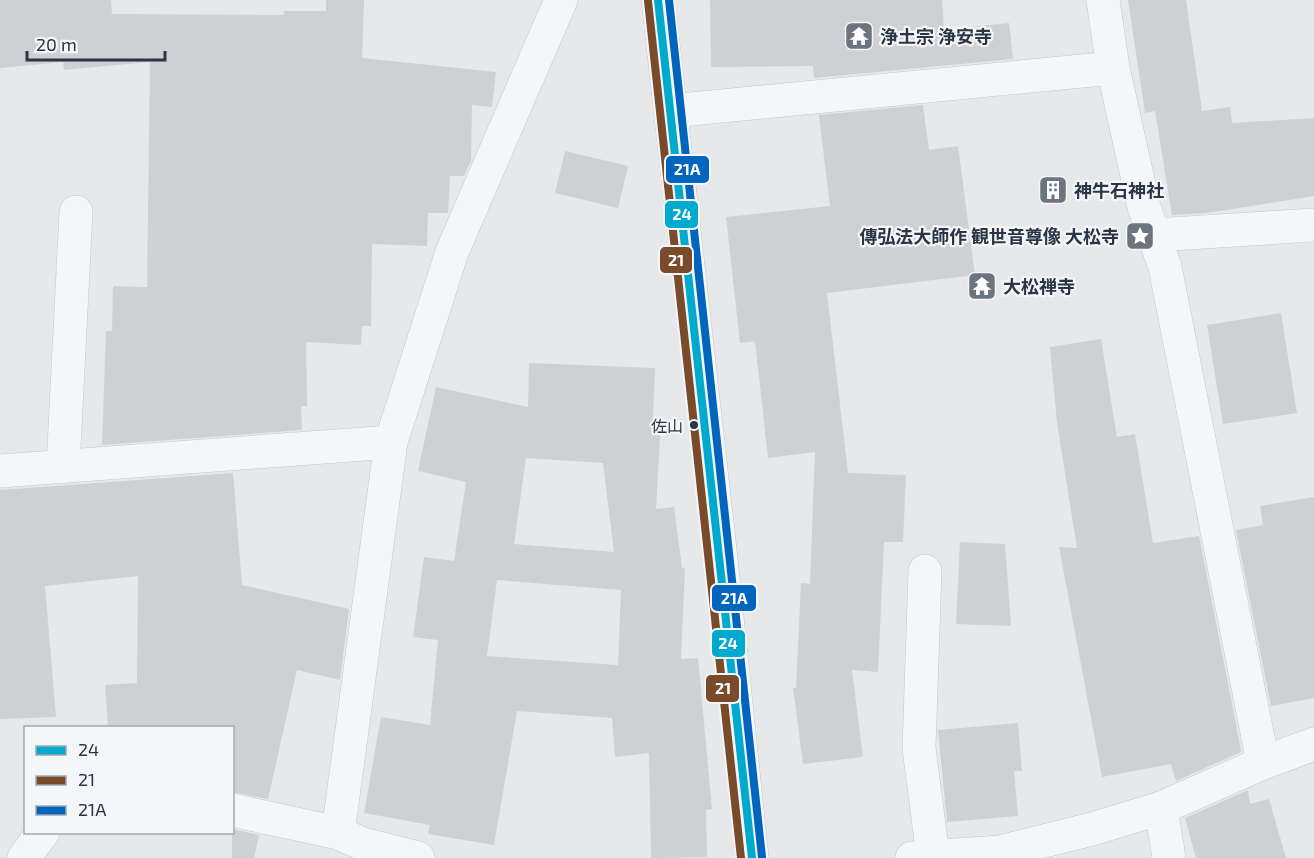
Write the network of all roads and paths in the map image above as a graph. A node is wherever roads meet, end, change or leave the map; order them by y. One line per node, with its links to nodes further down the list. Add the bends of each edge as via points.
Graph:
1 (561, 0): 9 (street, via 452,252)
2 (658, 0): 5 (main road)
3 (1103, 0): 4 (street)
4 (1113, 68): 5 (street); 8 (street, via 1144,207)
5 (670, 111): 21 (main road)
6 (76, 212): 10 (street)
7 (1314, 225): 8 (street)
8 (1155, 235): 14 (street, via 1167,278)
9 (391, 442): 10 (street); 17 (street)
10 (63, 467): 11 (street)
11 (0, 471)
12 (925, 571): 19 (street, via 919,748)
13 (1314, 744): 14 (street)
14 (1263, 763): 15 (street)
15 (1161, 808): 18 (street); 22 (street)
16 (234, 810): 17 (street)
17 (338, 833): 20 (street, via 363,844)
18 (1000, 855): 19 (street)
19 (922, 857)
20 (418, 858)
21 (752, 858)
22 (1169, 858)

